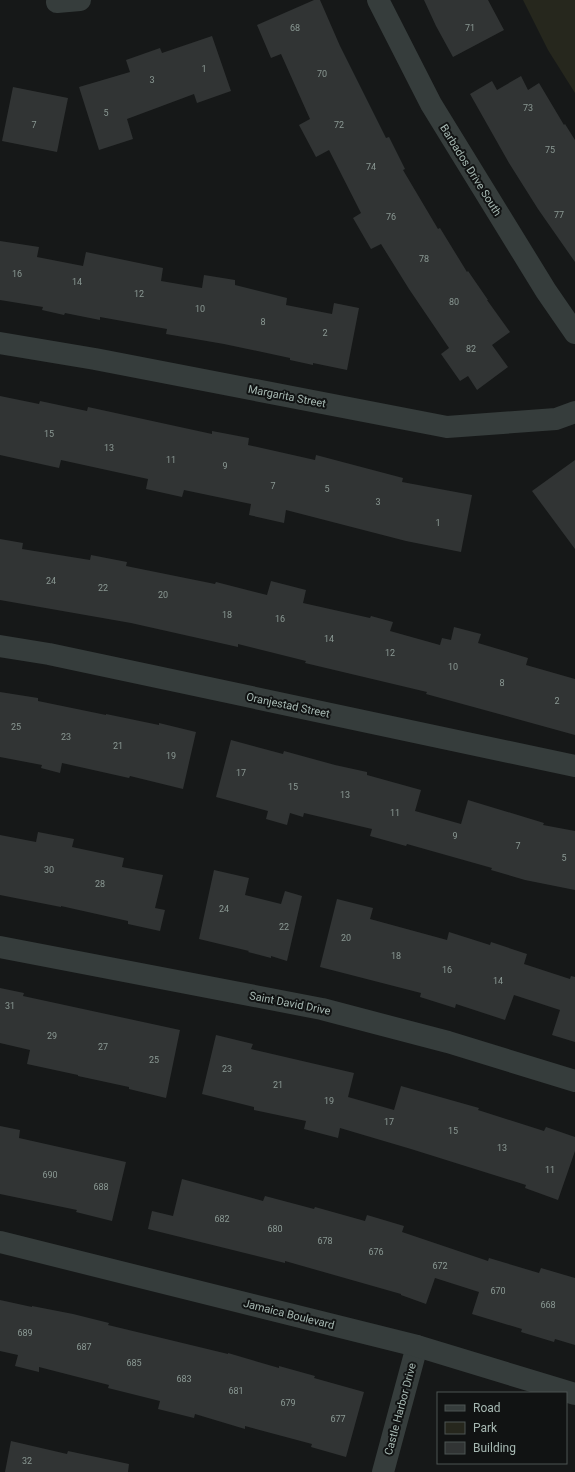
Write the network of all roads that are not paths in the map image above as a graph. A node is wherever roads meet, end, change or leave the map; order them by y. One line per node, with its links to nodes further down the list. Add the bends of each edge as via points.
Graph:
1 (80, 0): 3 (street)
2 (378, 0): 4 (street, Barbados Drive South, via 431,104 546,291)
3 (57, 2)
4 (575, 333)
5 (0, 342): 6 (street, Margarita Street, via 447,427 556,419)
6 (575, 412)
7 (0, 646): 8 (street, Oranjestad Street, via 49,654)
8 (575, 766)
9 (0, 947): 10 (street, Saint David Drive, via 322,1009 448,1042)
10 (575, 1080)
11 (0, 1242): 12 (street, Jamaica Boulevard)
12 (417, 1346): 13 (street, Jamaica Boulevard); 14 (street, Castle Harbor Drive)
13 (575, 1394)
14 (383, 1472)

